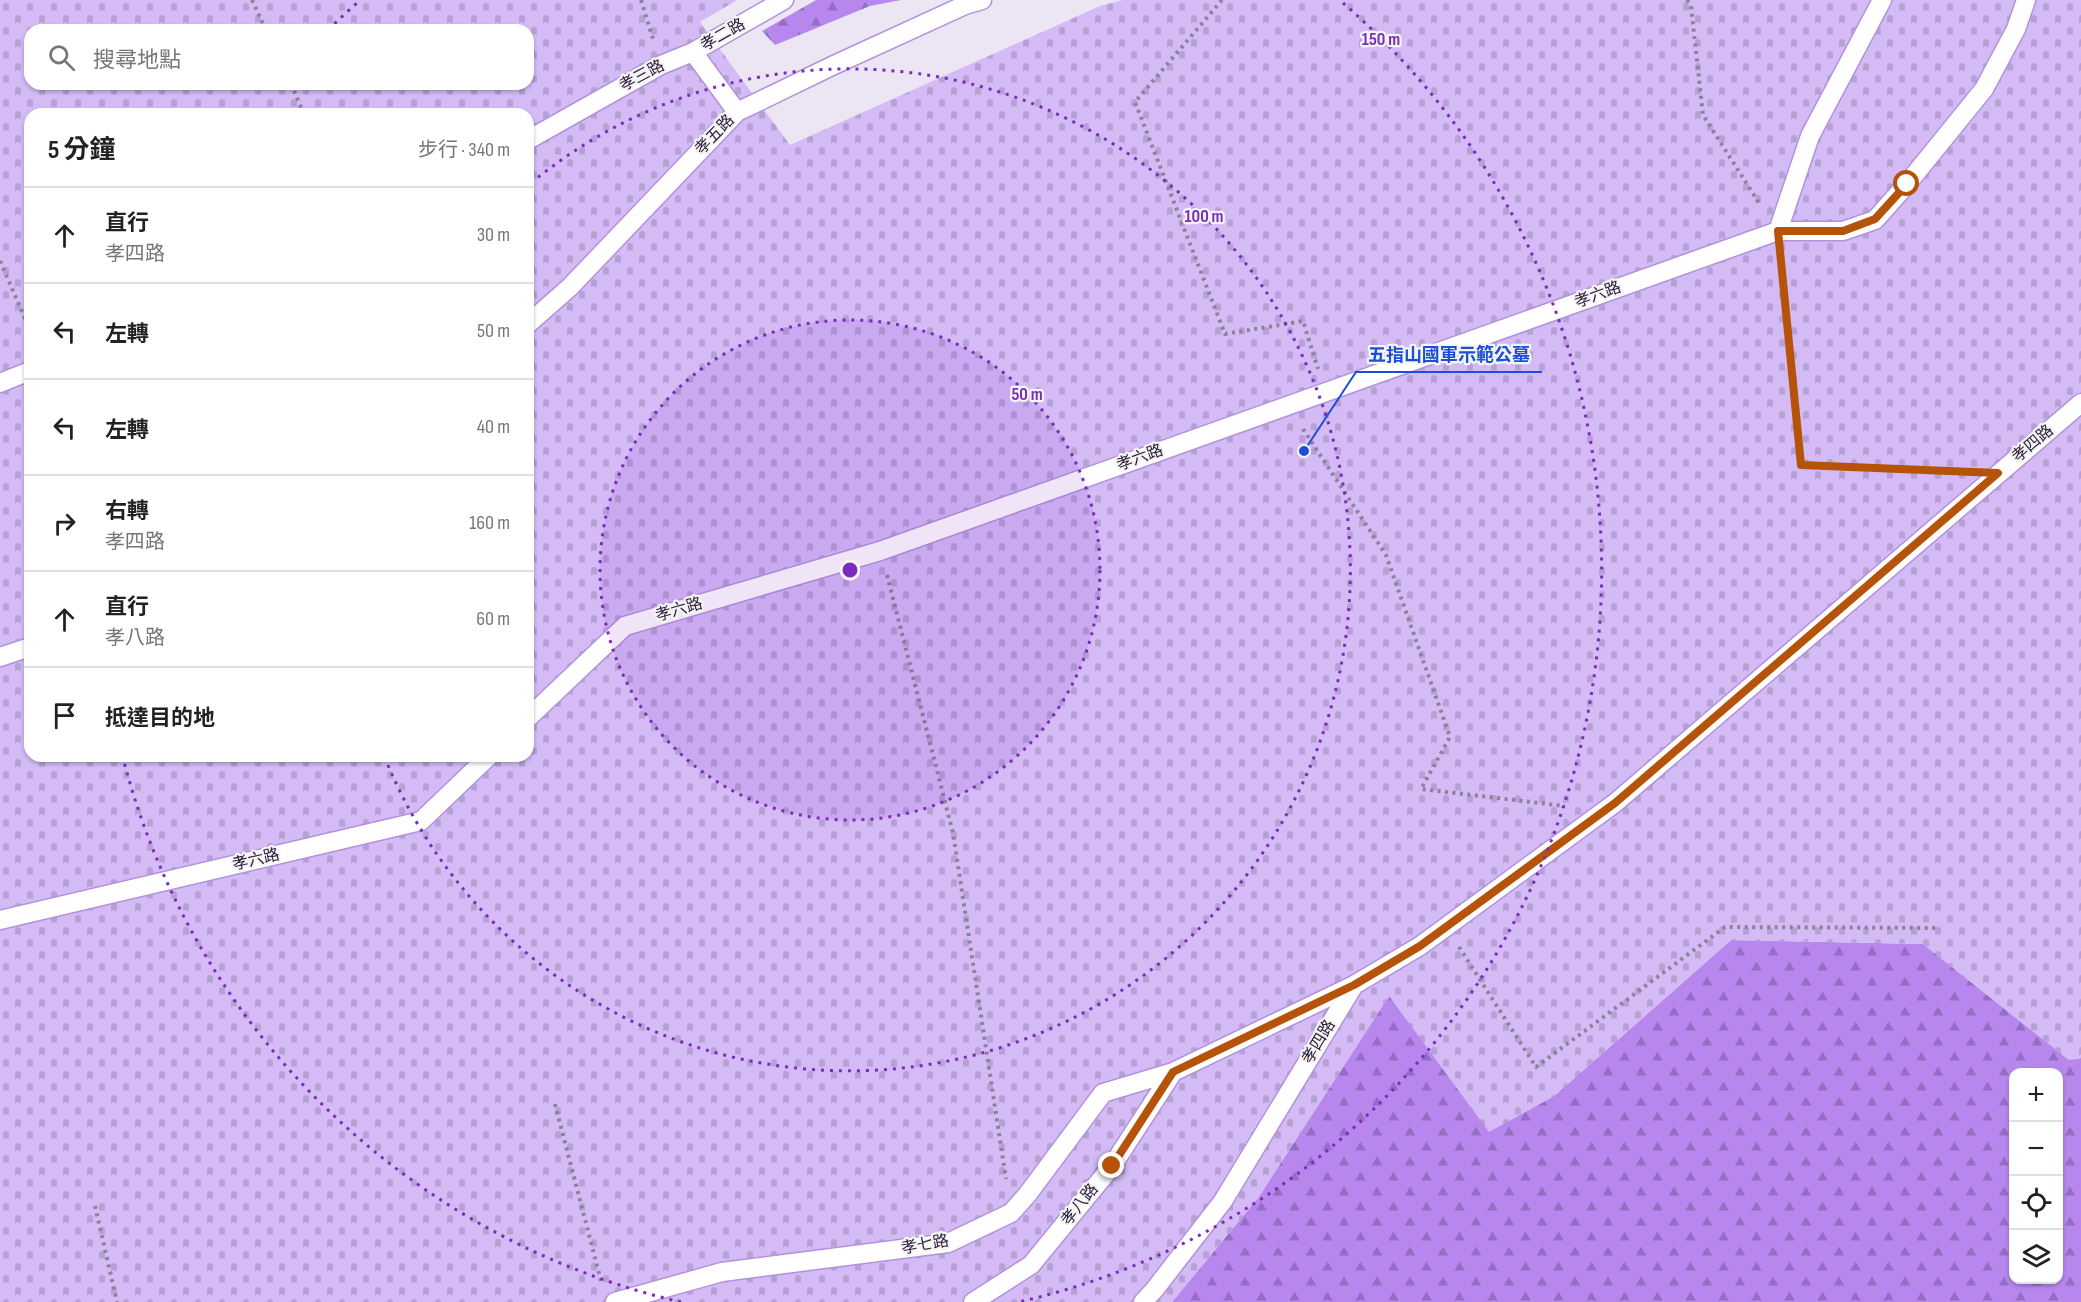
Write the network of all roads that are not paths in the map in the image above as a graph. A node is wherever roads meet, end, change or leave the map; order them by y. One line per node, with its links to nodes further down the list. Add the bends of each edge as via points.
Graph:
1 (784, 0): 5 (lane, 孝二路)
2 (982, 0): 6 (lane, 孝五路)
3 (1882, 0): 8 (lane, via 1810,136)
4 (2026, 0): 8 (lane, via 2016,29 1984,88 1875,219 1843,231)
5 (693, 52): 6 (lane); 7 (lane, 孝三路, via 661,65)
6 (737, 112): 9 (lane, 孝五路, via 570,287)
7 (534, 137)
8 (1778, 231): 15 (lane, 孝六路, via 880,551 625,626)
9 (534, 319)
10 (24, 373): 11 (lane)
11 (0, 383)
12 (2081, 403): 18 (lane, 孝四路, via 1604,811 1420,946)
13 (24, 649): 14 (lane)
14 (0, 657)
15 (534, 712)
16 (483, 762): 17 (lane, 孝六路, via 421,820)
17 (0, 920)
18 (1354, 985): 19 (lane); 22 (lane, 孝四路, via 1223,1201)
19 (1173, 1072): 20 (lane, 孝七路, via 1103,1093 1011,1213 948,1243 722,1272); 21 (lane, 孝八路, via 1112,1166 1031,1265)
20 (609, 1297)
21 (973, 1302)
22 (1143, 1302)

